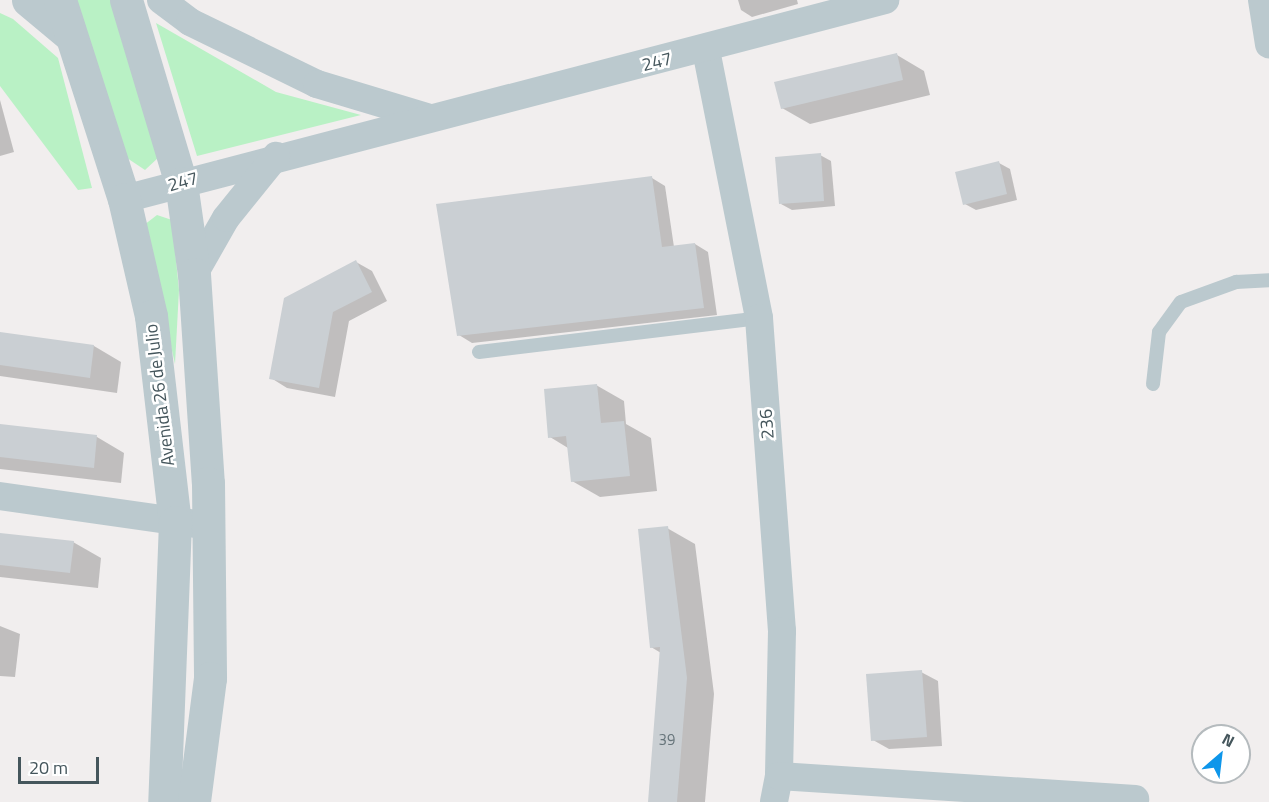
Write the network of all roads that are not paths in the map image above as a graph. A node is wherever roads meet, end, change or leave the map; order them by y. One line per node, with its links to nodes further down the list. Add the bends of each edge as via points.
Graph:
1 (28, 0): 7 (street)
2 (60, 0): 7 (street, Avenida 26 de Julio)
3 (126, 0): 12 (street)
4 (161, 0): 10 (street, via 190,22 317,84)
5 (885, 0): 9 (street, 247)
6 (1262, 0): 8 (street)
7 (74, 38): 13 (street, Avenida 26 de Julio)
8 (1269, 44)
9 (706, 50): 10 (street, 247); 16 (street, 236)
10 (427, 117): 11 (street, 247)
11 (276, 156): 12 (street, 247); 14 (street, via 226,218)
12 (181, 183): 13 (street, 247); 14 (street)
13 (124, 199): 20 (street, Avenida 26 de Julio, via 151,316)
14 (194, 274): 21 (street)
15 (1269, 280): 18 (lane, via 1236,282 1181,302 1159,332)
16 (759, 318): 17 (lane); 22 (street, 236, via 782,631)
17 (479, 352)
18 (1153, 384)
19 (0, 496): 20 (street)
20 (175, 522): 21 (street); 24 (street, Avenida 26 de Julio)
21 (208, 525): 25 (street, via 210,678)
22 (776, 789): 23 (street)
23 (1135, 799)
24 (164, 802)
25 (194, 802)

